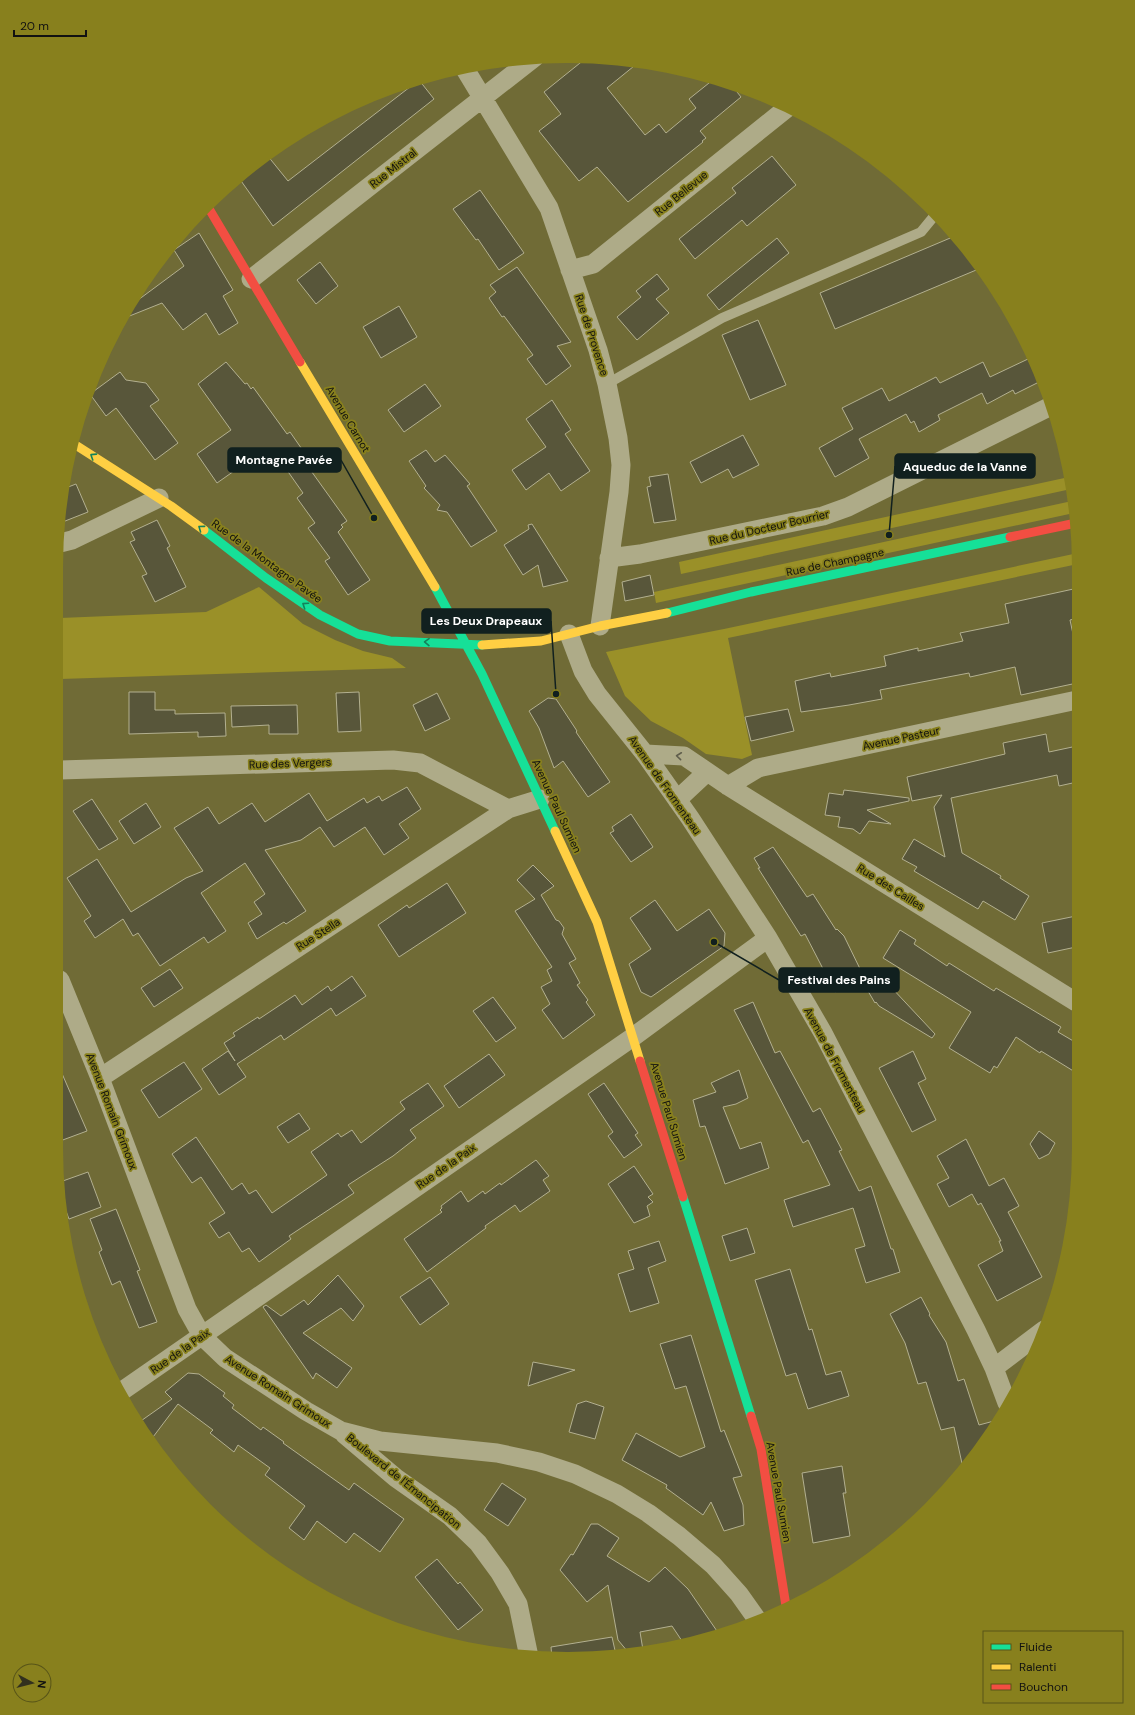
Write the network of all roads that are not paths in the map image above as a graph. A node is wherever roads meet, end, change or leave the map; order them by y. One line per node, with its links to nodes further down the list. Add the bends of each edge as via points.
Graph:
1 (525, 65): 3 (street, Rue Mistral)
2 (468, 73): 3 (street, Rue de Provence)
3 (482, 98): 7 (street, Rue de Provence, via 549,208); 8 (street, Rue Mistral)
4 (783, 111): 7 (street, Rue Bellevue, via 593,264)
5 (211, 211): 8 (street, Avenue Carnot)
6 (932, 219): 9 (lane, via 921,232 722,318)
7 (570, 270): 9 (street, Rue de Provence)
8 (251, 279): 18 (street, Avenue Carnot)
9 (607, 384): 15 (street, Rue de Provence, via 621,465)
10 (1046, 408): 15 (street, Rue du Docteur Bourrier, via 848,507 823,516 640,554)
11 (78, 446): 12 (street, Rue de la Montagne Pavée, one-way to 11)
12 (159, 498): 14 (street); 18 (street, Rue de la Montagne Pavée, one-way to 12, via 390,641 346,630 266,578)
13 (1070, 524): 16 (street, Rue de Champagne)
14 (64, 542)
15 (609, 558): 16 (street, Rue de Provence)
16 (600, 626): 17 (street, Rue de Champagne)
17 (570, 634): 18 (street, Rue de la Montagne Pavée, via 540,641); 20 (street, Avenue de Fromenteau, via 582,671)
18 (466, 644): 24 (street, Avenue Paul Sumien)
19 (1072, 701): 23 (street, Avenue Pasteur, via 758,768)
20 (645, 754): 22 (street, Rue des Cailles, one-way to 20, via 684,756); 25 (street, Avenue de Fromenteau)
21 (63, 770): 26 (street, Rue des Vergers, via 393,760 420,763)
22 (708, 772): 23 (street, Rue des Cailles); 25 (street)
23 (728, 786): 29 (street, Rue des Cailles)
24 (540, 799): 26 (street, Rue Stella); 30 (street, Avenue Paul Sumien, via 597,922)
25 (677, 800): 27 (street, Avenue de Fromenteau)
26 (508, 809): 31 (street, Rue Stella)
27 (768, 938): 30 (street, Rue de la Paix); 34 (street, Avenue de Fromenteau, via 826,1040)
28 (63, 987): 31 (street, Avenue Romain Grimoux)
29 (1072, 997)
30 (633, 1037): 32 (street, Rue de la Paix); 38 (street, Avenue Paul Sumien, via 761,1449)
31 (100, 1078): 32 (street, Avenue Romain Grimoux, via 187,1309)
32 (202, 1336): 35 (street, Rue de la Paix); 37 (street, Avenue Romain Grimoux, via 225,1358)
33 (1036, 1336): 34 (street)
34 (994, 1368): 36 (street, Avenue de Fromenteau)
35 (125, 1389)
36 (1005, 1398)
37 (341, 1432): 39 (street, Avenue Romain Grimoux, via 380,1441 497,1453 539,1462 576,1474 617,1494 679,1536 713,1565); 40 (street, Boulevard de l'Émancipation, via 396,1478 450,1516 478,1543 500,1572 518,1604)
38 (785, 1603)
39 (755, 1616)
40 (528, 1650)

